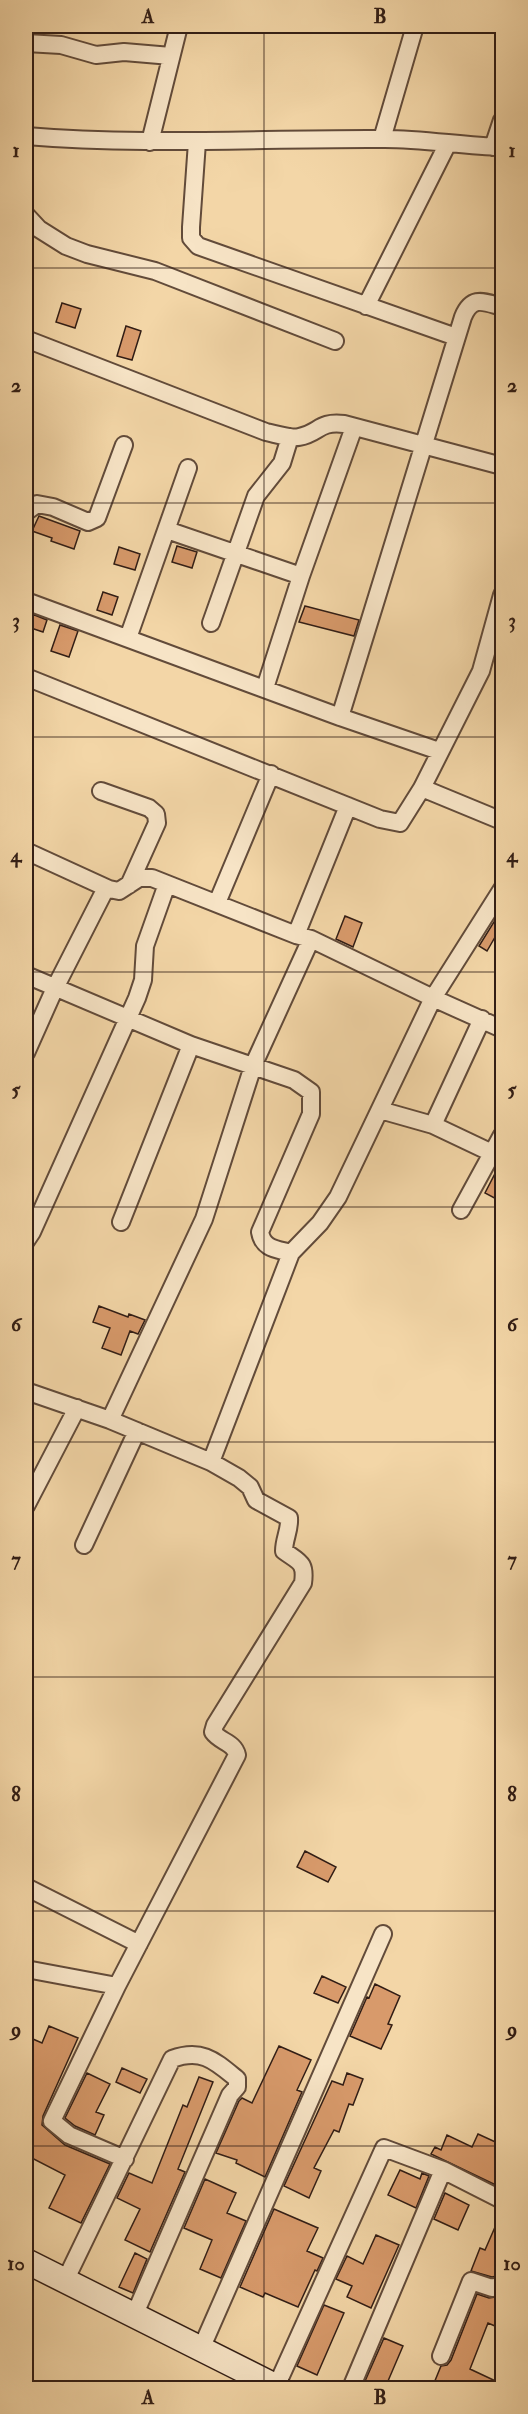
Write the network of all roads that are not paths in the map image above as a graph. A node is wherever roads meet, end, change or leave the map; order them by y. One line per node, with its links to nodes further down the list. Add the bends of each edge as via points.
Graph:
1 (179, 26): 4 (street)
2 (415, 26): 7 (street)
3 (26, 43): 4 (street, via 61,45 96,55 124,52)
4 (171, 56): 8 (street)
5 (502, 120): 11 (street)
6 (26, 136): 8 (street)
7 (382, 139): 9 (street); 10 (street)
8 (150, 142): 9 (street)
9 (197, 142): 13 (street, via 190,227 191,238 198,246)
10 (448, 143): 11 (street); 13 (street)
11 (498, 147)
12 (26, 215): 17 (street, via 39,229 66,246 155,271)
13 (366, 306): 15 (street)
14 (502, 307): 15 (street, via 476,302 467,306)
15 (456, 337): 21 (street)
16 (26, 339): 19 (street, via 266,432)
17 (335, 341)
18 (354, 427): 19 (street, via 330,422 311,433); 21 (street); 27 (street)
19 (290, 437): 26 (street, via 282,463 256,496)
20 (124, 445): 24 (street, via 98,518 88,522 37,504)
21 (422, 446): 22 (street); 35 (street)
22 (502, 466)
23 (189, 468): 25 (street)
24 (26, 512)
25 (166, 530): 26 (street); 32 (street)
26 (235, 554): 27 (street); 30 (street)
27 (302, 576): 34 (street)
28 (502, 595): 31 (street)
29 (26, 601): 32 (street)
30 (211, 623)
31 (497, 635): 36 (street)
32 (128, 638): 34 (street)
33 (26, 677): 37 (street)
34 (266, 688): 35 (street)
35 (340, 717): 36 (street)
36 (439, 751): 38 (street)
37 (271, 774): 40 (street); 47 (street)
38 (422, 788): 40 (street, via 400,823); 41 (street)
39 (101, 791): 44 (street, via 156,814 157,824)
40 (348, 806): 49 (street)
41 (502, 821)
42 (26, 851): 45 (street)
43 (167, 884): 44 (street, via 139,878); 47 (street); 53 (street, via 145,946 143,980)
44 (129, 885): 45 (street, via 119,891)
45 (106, 888): 51 (street)
46 (502, 889): 48 (street)
47 (217, 903): 49 (street)
48 (497, 910): 52 (street)
49 (303, 937): 52 (street); 58 (street)
50 (26, 975): 51 (street)
51 (55, 988): 53 (street); 57 (street)
52 (433, 998): 54 (street); 59 (street)
53 (126, 1019): 56 (street); 65 (street)
54 (482, 1019): 55 (street); 60 (street)
55 (502, 1029)
56 (191, 1045): 58 (street); 64 (street)
57 (26, 1053)
58 (253, 1066): 66 (street, via 294,1080 311,1092 311,1114 260,1233 267,1247); 69 (street, via 204,1219)
59 (380, 1110): 60 (street); 66 (street, via 338,1197)
60 (433, 1125): 62 (street)
61 (502, 1135): 62 (street)
62 (492, 1153): 63 (street)
63 (461, 1210)
64 (121, 1222)
65 (26, 1241)
66 (291, 1253): 71 (street)
67 (26, 1391): 68 (street)
68 (77, 1408): 69 (street); 72 (street)
69 (110, 1420): 70 (street)
70 (137, 1431): 71 (street); 73 (street)
71 (211, 1462): 76 (street, via 245,1482 256,1500 289,1518 284,1551 302,1563 303,1583 215,1725 213,1732 217,1738 233,1746 237,1755)
72 (26, 1506)
73 (84, 1545)
74 (26, 1887): 76 (street)
75 (383, 1934): 86 (street)
76 (139, 1944): 78 (street)
77 (26, 1969): 78 (street)
78 (117, 1986): 79 (street, via 52,2121 69,2135)
79 (125, 2159): 83 (street); 85 (street, via 172,2059 186,2054 208,2057 237,2079 237,2087 230,2095)
80 (443, 2170): 81 (street); 88 (street, via 384,2148); 89 (street)
81 (502, 2200)
82 (26, 2261): 83 (main road)
83 (65, 2281): 85 (main road)
84 (502, 2285): 87 (street, via 492,2288 471,2281)
85 (134, 2316): 86 (main road)
86 (201, 2349): 88 (main road)
87 (441, 2356)
88 (278, 2388)
89 (351, 2388)

